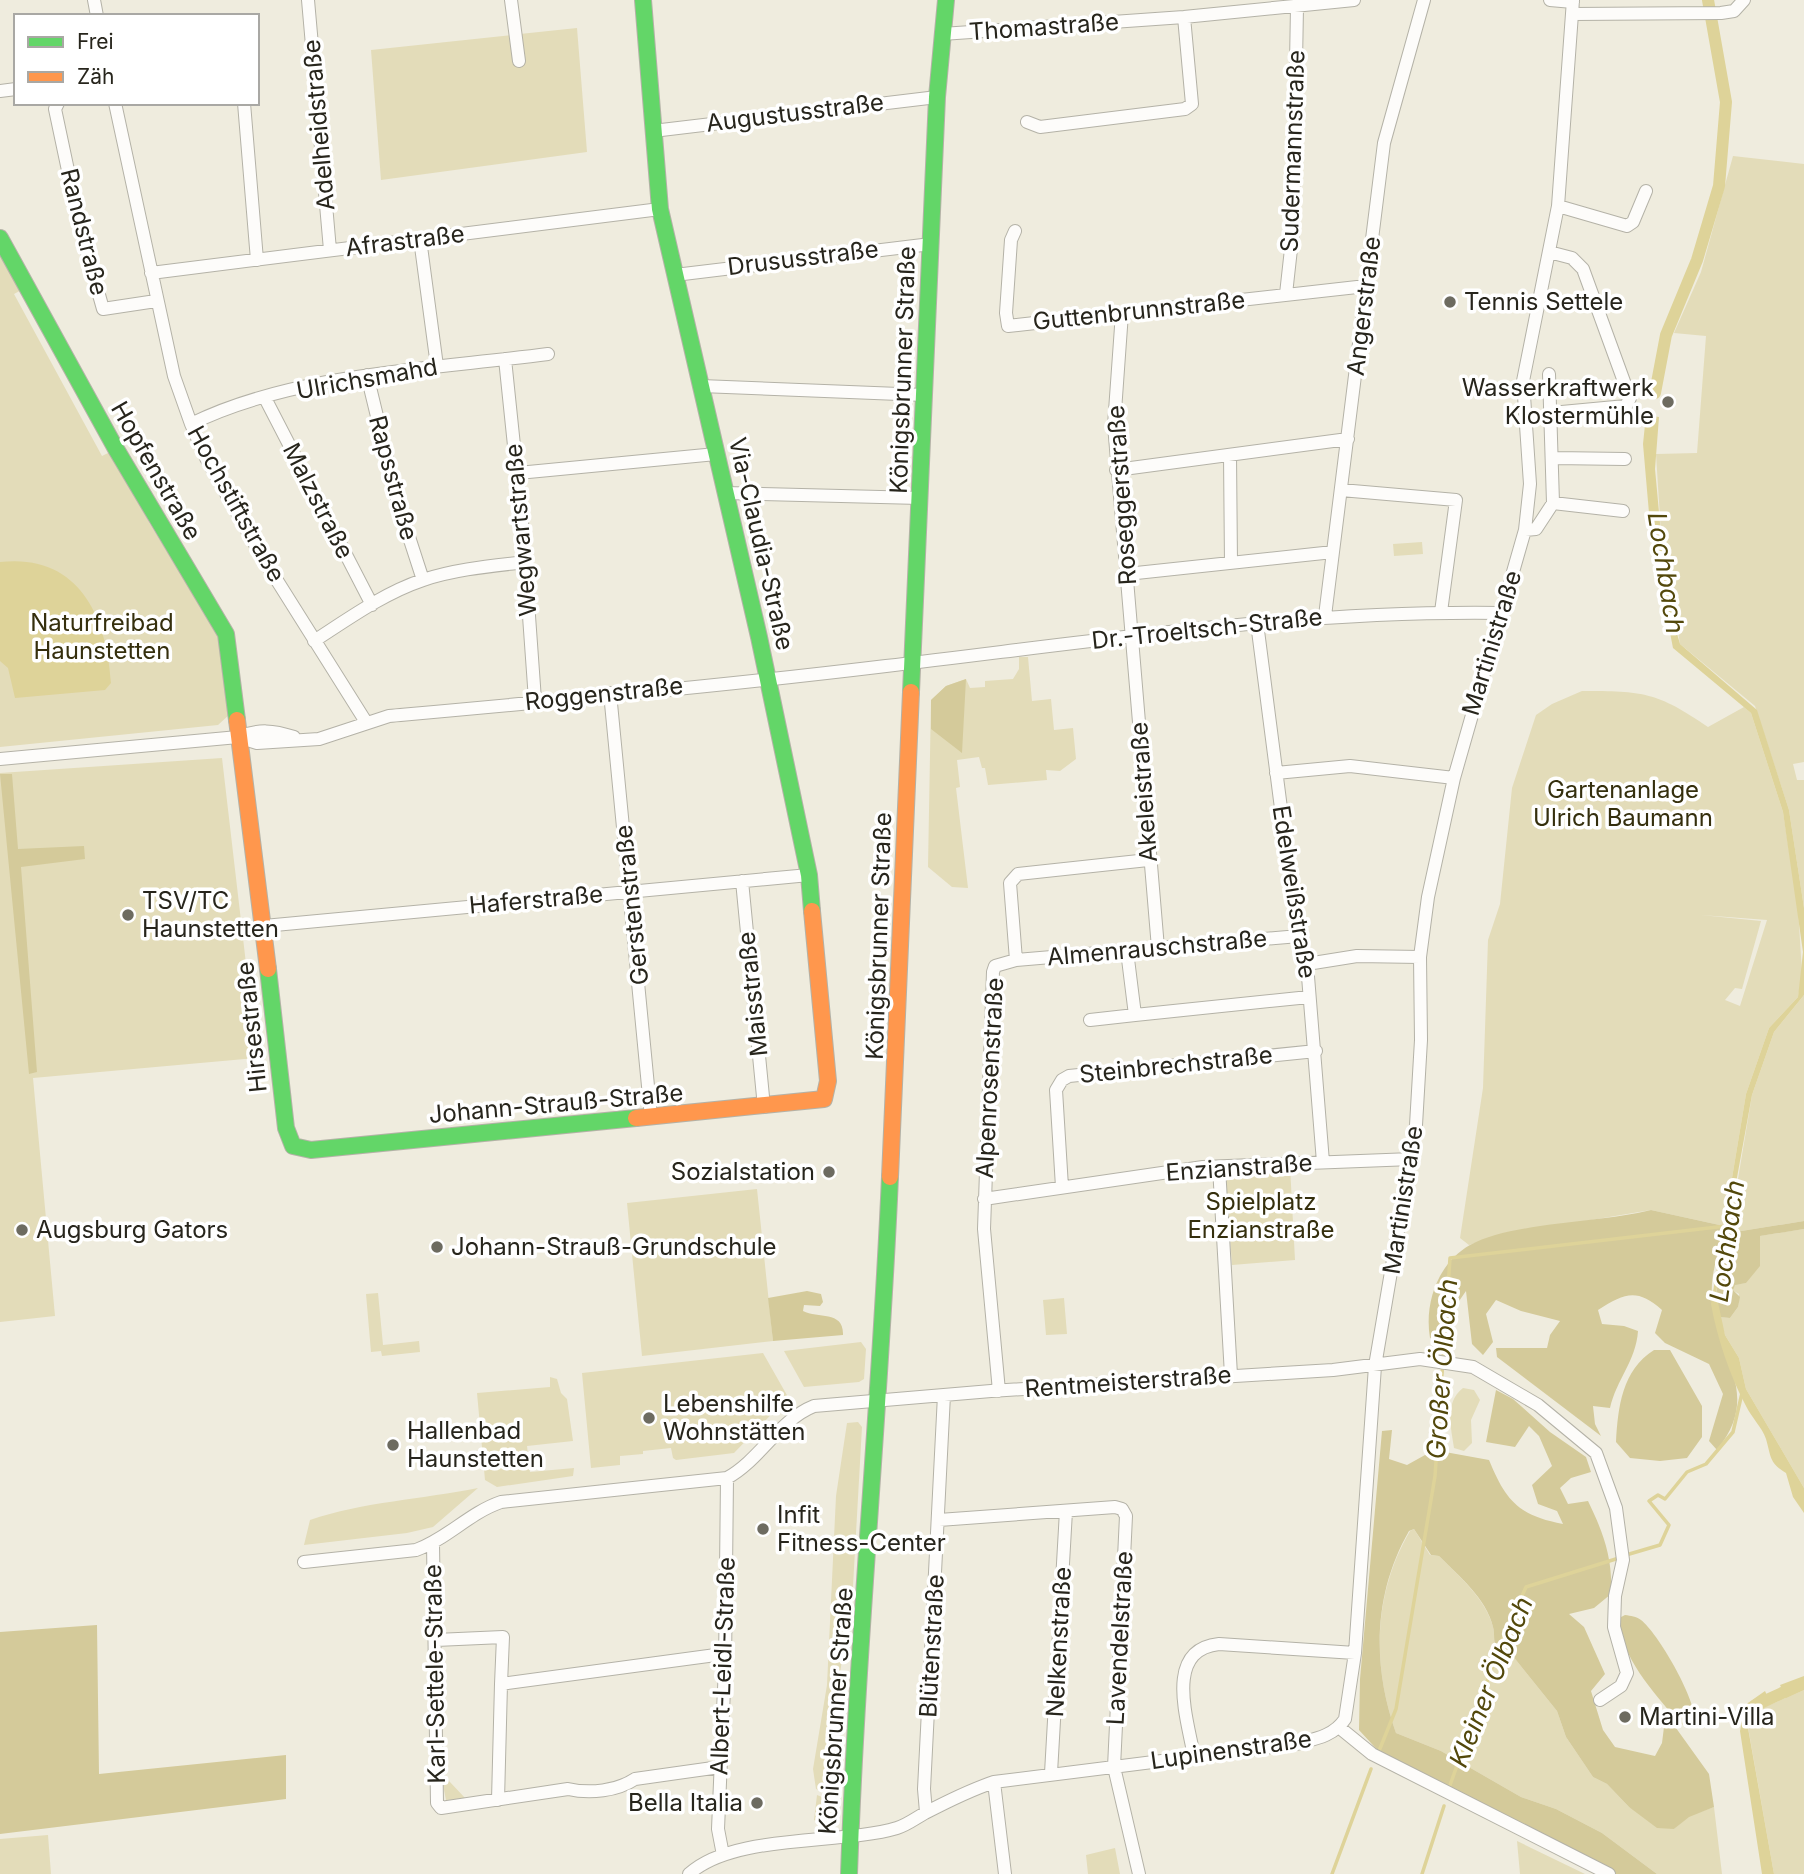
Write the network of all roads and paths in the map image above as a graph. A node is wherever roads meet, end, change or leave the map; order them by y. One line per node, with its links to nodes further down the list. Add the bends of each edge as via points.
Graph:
1 (309, 0): 27 (street, Adelheidstraße)
2 (511, 0): 13 (street)
3 (643, 0): 19 (street, Via-Claudia-Straße)
4 (946, 0): 12 (street, Königsbrunner Straße)
5 (1354, 0): 10 (street, Thomastraße)
6 (1424, 0): 32 (street, Angerstraße, via 1384,143)
7 (1550, 0): 9 (street)
8 (1744, 0): 9 (street, via 1734,10 1703,15)
9 (1572, 5): 21 (street, Martinistraße)
10 (1297, 7): 11 (street, Thomastraße); 33 (street, Sudermannstraße, via 1293,231)
11 (1185, 17): 12 (street, Thomastraße); 18 (street, via 1192,104 1185,109 1041,127)
12 (942, 34): 14 (street, Königsbrunner Straße)
13 (519, 61)
14 (937, 97): 19 (street, Augustusstraße); 26 (street, Königsbrunner Straße)
15 (57, 105): 34 (street, Randstraße, via 80,228 103,309)
16 (115, 105): 30 (street, Hochstiftstraße)
17 (244, 105): 29 (street)
18 (1027, 122)
19 (653, 131): 22 (street, Via-Claudia-Straße)
20 (1646, 191): 21 (street, via 1627,226)
21 (1558, 206): 28 (street, Martinistraße)
22 (660, 209): 25 (street, Afrastraße); 31 (street, Via-Claudia-Straße)
23 (1015, 231): 35 (street, Guttenbrunnstraße, via 1010,240 1008,326)
24 (0, 237): 76 (street, Hopfenstraße, via 116,449 226,634)
25 (419, 239): 27 (street, Afrastraße); 38 (street)
26 (931, 244): 31 (street, Drususstraße); 42 (street, Königsbrunner Straße)
27 (330, 250): 29 (street, Afrastraße)
28 (1549, 252): 44 (street, via 1572,258 1583,269 1630,398 1626,406); 58 (street, Martinistraße, via 1523,382 1530,485)
29 (257, 260): 30 (street, Afrastraße)
30 (150, 273): 34 (street, Hochstiftstraße)
31 (675, 275): 41 (street, Via-Claudia-Straße)
32 (1366, 286): 33 (street, Guttenbrunnstraße); 46 (street, Angerstraße)
33 (1286, 295): 35 (street, Guttenbrunnstraße)
34 (156, 301): 45 (street, Hochstiftstraße, via 176,386)
35 (1122, 313): 51 (street, Roseggerstraße, via 1114,425)
36 (548, 354): 37 (street, Ulrichsmahd)
37 (505, 359): 38 (street, Ulrichsmahd); 52 (street, Wegwartstraße)
38 (437, 366): 40 (street, Ulrichsmahd)
39 (1549, 374): 44 (street)
40 (367, 375): 43 (street, Ulrichsmahd); 63 (street, Rapsstraße, via 398,503)
41 (701, 386): 42 (street); 47 (street, Via-Claudia-Straße)
42 (924, 395): 55 (street, Königsbrunner Straße)
43 (265, 398): 45 (street, Ulrichsmahd); 64 (street, Malzstraße)
44 (1551, 413): 49 (street)
45 (191, 424): 70 (street, Hochstiftstraße, via 210,466)
46 (1348, 439): 48 (street); 53 (street, Angerstraße)
47 (716, 454): 52 (street); 54 (street, Via-Claudia-Straße)
48 (1230, 455): 51 (street); 61 (street)
49 (1554, 458): 50 (street); 56 (street)
50 (1625, 458)
51 (1116, 470): 62 (street, Roseggerstraße)
52 (518, 473): 60 (street, Wegwartstraße)
53 (1341, 490): 59 (street, Angerstraße); 65 (street, via 1457,500)
54 (726, 493): 55 (street); 72 (street, Via-Claudia-Straße)
55 (920, 498): 71 (street, Königsbrunner Straße)
56 (1553, 503): 57 (street); 58 (street, via 1536,528)
57 (1623, 511)
58 (1525, 530): 66 (street, Martinistraße)
59 (1333, 552): 61 (street); 67 (street, Angerstraße)
60 (526, 562): 63 (street, via 476,567); 74 (street, Wegwartstraße)
61 (1231, 562): 62 (street)
62 (1126, 574): 69 (street, Roseggerstraße)
63 (423, 580): 64 (street)
64 (372, 605): 70 (street)
65 (1441, 612): 66 (street, Dr.-Troeltsch-Straße); 67 (street, Dr.-Troeltsch-Straße)
66 (1501, 613): 79 (street, Martinistraße)
67 (1325, 616): 68 (street, Dr.-Troeltsch-Straße)
68 (1257, 623): 69 (street, Dr.-Troeltsch-Straße); 78 (street, Edelweißstraße)
69 (1133, 635): 71 (street, Dr.-Troeltsch-Straße); 80 (street, Akeleistraße)
70 (314, 641): 75 (street, Hochstiftstraße)
71 (913, 662): 72 (street, Roggenstraße); 108 (street, Königsbrunner Straße)
72 (768, 677): 73 (street, Roggenstraße); 81 (street, Via-Claudia-Straße)
73 (610, 694): 74 (street, Roggenstraße); 83 (street, Gerstenstraße)
74 (535, 700): 75 (street, Roggenstraße)
75 (366, 722): 76 (street, Roggenstraße, via 337,735 257,743)
76 (238, 737): 77 (street, Roggenstraße); 84 (street, Hirsestraße)
77 (0, 760)
78 (1276, 773): 79 (street, via 1350,766); 85 (street, Edelweißstraße)
79 (1454, 778): 88 (street, Martinistraße, via 1427,897)
80 (1148, 860): 86 (street, Akeleistraße); 89 (street, Alpenrosenstraße, via 1018,874 1010,883)
81 (808, 875): 82 (street, Haferstraße); 95 (street, Via-Claudia-Straße, via 827,1071)
82 (742, 881): 83 (street, Haferstraße); 96 (street, Maisstraße)
83 (630, 892): 84 (street, Haferstraße); 97 (street, Gerstenstraße)
84 (264, 926): 98 (street, Hirsestraße, via 286,1128)
85 (1299, 936): 86 (street, Almenrauschstraße); 90 (street, Edelweißstraße)
86 (1157, 948): 87 (street, Almenrauschstraße)
87 (1128, 951): 89 (street, Almenrauschstraße); 92 (street)
88 (1420, 957): 90 (street, via 1357,956); 99 (street, Martinistraße, via 1420,1054)
89 (1016, 960): 103 (street, Alpenrosenstraße, via 995,966 993,972)
90 (1307, 964): 91 (street, Edelweißstraße)
91 (1309, 997): 92 (street); 94 (street, Edelweißstraße)
92 (1135, 1015): 93 (street)
93 (1090, 1020)
94 (1316, 1051): 100 (street, Edelweißstraße); 102 (street, Steinbrechstraße, via 1069,1076 1056,1090)
95 (824, 1099): 96 (street, Johann-Strauß-Straße)
96 (764, 1107): 97 (street, Johann-Strauß-Straße)
97 (651, 1117): 98 (street, Johann-Strauß-Straße, via 311,1150)
98 (293, 1146)
99 (1412, 1159): 100 (street, Enzianstraße); 104 (street, Martinistraße)
100 (1323, 1162): 101 (street, Enzianstraße)
101 (1219, 1167): 102 (street, Enzianstraße); 105 (street)
102 (1062, 1187): 103 (street, Enzianstraße)
103 (984, 1199): 106 (street, Alpenrosenstraße)
104 (1375, 1366): 105 (street, Rentmeisterstraße); 115 (street, Lupinenstraße); 118 (street, via 1433,1359 1473,1367 1538,1405 1596,1453 1616,1508 1623,1557 1614,1628 1627,1673 1622,1686)
105 (1231, 1375): 106 (street, Rentmeisterstraße)
106 (999, 1391): 107 (street, Rentmeisterstraße)
107 (944, 1395): 108 (street, Rentmeisterstraße); 111 (street, Blütenstraße)
108 (880, 1400): 109 (street, Rentmeisterstraße, via 804,1410); 127 (street, Königsbrunner Straße, via 855,1701)
109 (727, 1478): 112 (street, via 500,1502 472,1515); 116 (street, Albert-Leidl-Straße)
110 (1066, 1511): 111 (street); 121 (street, Lavendelstraße, via 1115,1507 1126,1516); 123 (street, Nelkenstraße)
111 (939, 1520): 126 (street, Blütenstraße)
112 (433, 1544): 113 (street, via 399,1553); 114 (street, Karl-Settele-Straße)
113 (303, 1562)
114 (436, 1640): 117 (street, via 503,1637); 125 (street, Karl-Settele-Straße, via 437,1803 445,1809)
115 (1355, 1653): 119 (street, Lupinenstraße, via 1350,1702); 120 (street, via 1219,1644 1200,1648 1186,1663 1182,1680)
116 (723, 1654): 117 (street); 122 (street, Albert-Leidl-Straße)
117 (501, 1684): 125 (street)
118 (1600, 1700)
119 (1340, 1728): 120 (street, Lupinenstraße, via 1296,1744); 133 (street, via 1377,1756)
120 (1194, 1757): 121 (street, Lupinenstraße)
121 (1114, 1766): 123 (street, Lupinenstraße); 132 (street, Lavendelstraße)
122 (720, 1767): 125 (street, via 635,1779 625,1786 583,1793 568,1789); 128 (street, Albert-Leidl-Straße, via 718,1829)
123 (1051, 1773): 124 (street, Lupinenstraße)
124 (994, 1782): 126 (street, Lupinenstraße); 131 (street)
125 (498, 1800)
126 (926, 1812): 127 (street, Lupinenstraße, via 900,1828)
127 (850, 1834): 128 (street, Lupinenstraße); 130 (street, Königsbrunner Straße)
128 (723, 1855): 129 (street, Lupinenstraße)
129 (689, 1874)
130 (849, 1874)
131 (1004, 1874)
132 (1139, 1874)
133 (1609, 1874)

